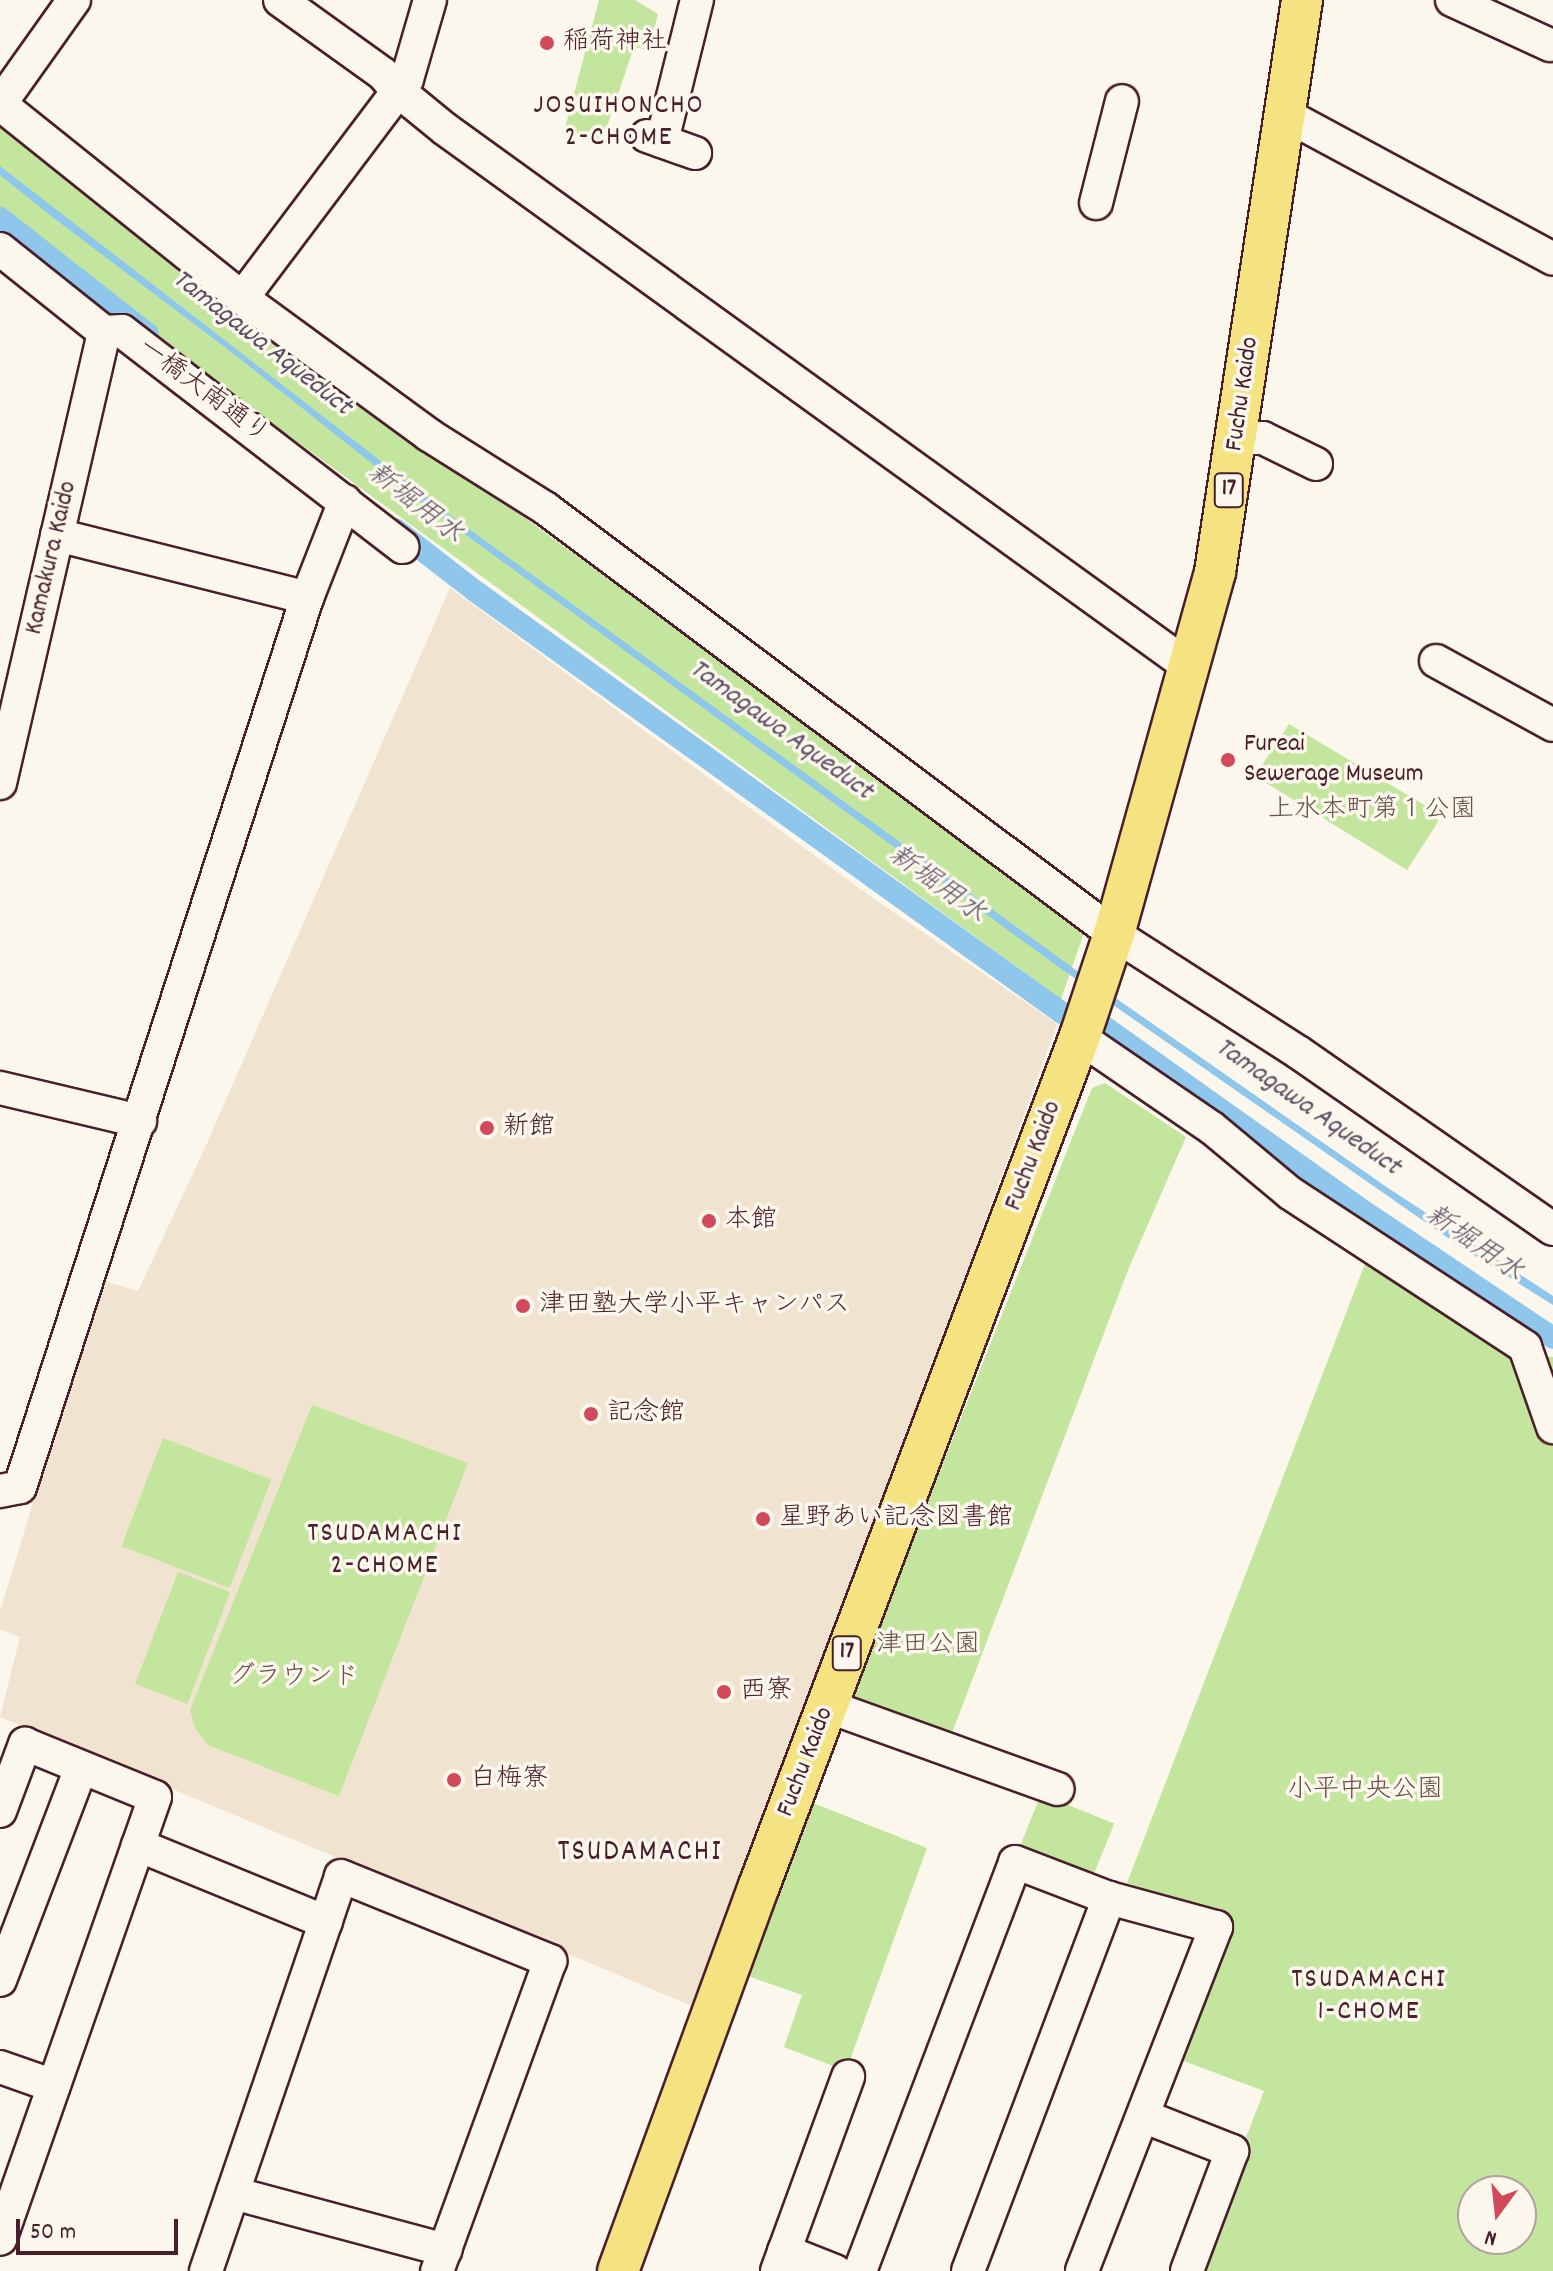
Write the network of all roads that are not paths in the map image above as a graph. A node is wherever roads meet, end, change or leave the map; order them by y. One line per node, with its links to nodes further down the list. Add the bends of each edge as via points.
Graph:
1 (74, 0): 10 (street)
2 (280, 0): 8 (street)
3 (430, 0): 8 (street, via 407,79)
4 (697, 0): 12 (street, via 654,139)
5 (1302, 0): 11 (main road, Fuchu Kaido / 17)
6 (1452, 0): 7 (street)
7 (1550, 45)
8 (396, 89): 16 (street); 25 (street)
9 (1122, 101): 13 (street)
10 (0, 104): 16 (street)
11 (1286, 115): 15 (street); 18 (main road, Fuchu Kaido / 17)
12 (695, 153)
13 (1096, 203)
14 (0, 249): 17 (street, 一橋大南通り)
15 (1553, 259)
16 (242, 298): 28 (street, via 429,435 545,508)
17 (104, 332): 20 (street, 一橋大南通り, via 122,331); 21 (street, Kamakura Kaido)
18 (1237, 438): 19 (street, via 1263,438); 25 (main road, Fuchu Kaido / 17, via 1215,572)
19 (1316, 464)
20 (345, 501): 22 (street, 一橋大南通り); 23 (street)
21 (57, 535): 23 (street); 27 (street, Kamakura Kaido)
22 (402, 547)
23 (307, 598): 30 (street)
24 (1436, 661): 26 (street)
25 (1191, 668): 28 (main road, Fuchu Kaido / 17)
26 (1553, 725)
27 (0, 783)
28 (1093, 998): 31 (street, via 1298,1052); 32 (street, via 1212,1128 1290,1193 1525,1347); 34 (main road, Fuchu Kaido / 17)
29 (0, 1088): 30 (street)
30 (140, 1121): 33 (street, via 20,1487)
31 (1553, 1229)
32 (1553, 1427)
33 (0, 1491)
34 (827, 1706): 36 (street); 51 (main road, Fuchu Kaido / 17)
35 (81, 1768): 37 (street, via 25,1744); 38 (street, via 155,1797); 41 (street)
36 (1058, 1789)
37 (0, 1811)
38 (138, 1845): 40 (street); 44 (street)
39 (1109, 1898): 45 (street, via 1216,1927); 53 (street, via 1015,1862); 54 (street)
40 (326, 1922): 46 (street); 48 (street, via 341,1876 550,1961)
41 (0, 1980)
42 (0, 2067): 44 (street)
43 (848, 2077): 49 (street)
44 (54, 2086): 47 (street)
45 (1143, 2116): 55 (street); 56 (street, via 1232,2151)
46 (233, 2193): 48 (street); 50 (street)
47 (0, 2239)
48 (441, 2261)
49 (780, 2261): 52 (street)
50 (206, 2271)
51 (618, 2271)
52 (835, 2271)
53 (860, 2271)
54 (968, 2271)
55 (1082, 2271)
56 (1187, 2271)

